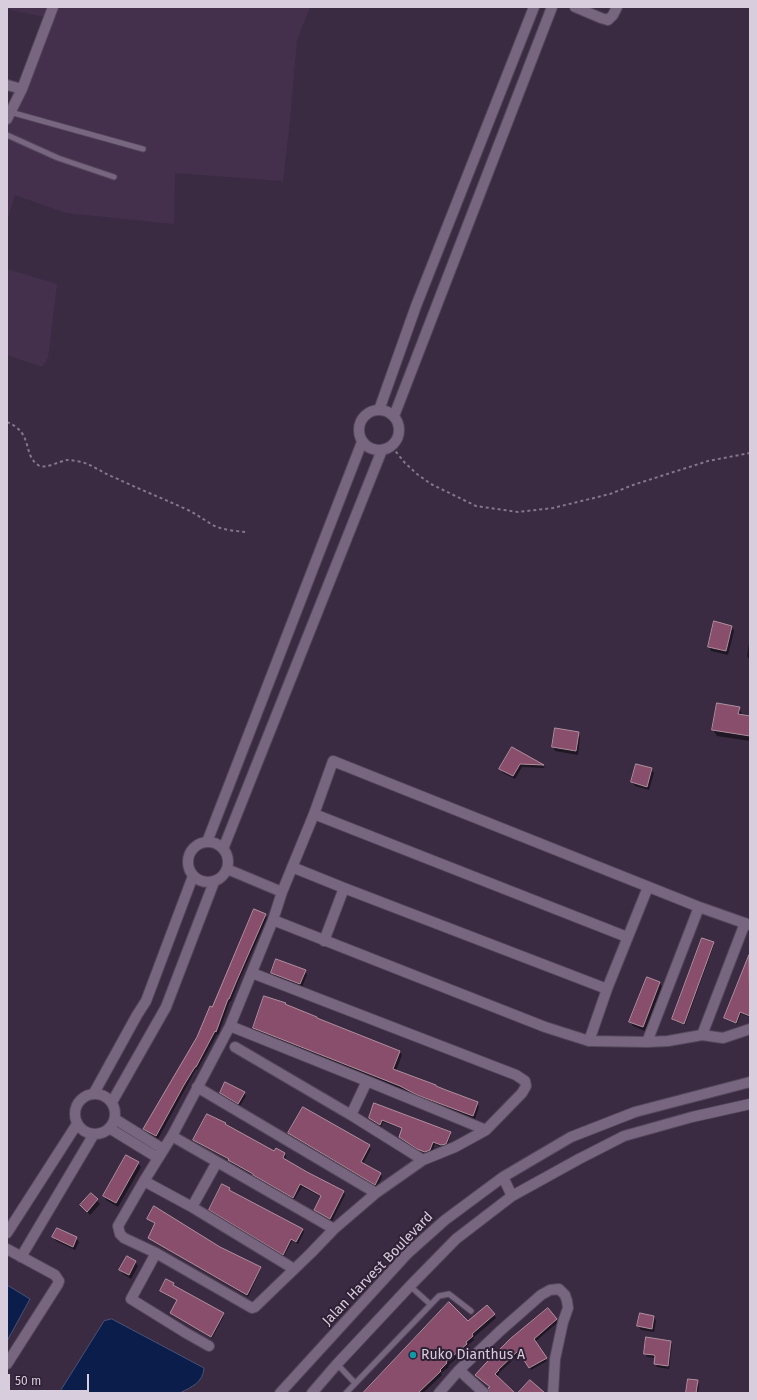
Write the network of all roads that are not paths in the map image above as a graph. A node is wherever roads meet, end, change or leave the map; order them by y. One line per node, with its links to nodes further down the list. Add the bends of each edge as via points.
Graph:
1 (53, 7): 7 (street)
2 (534, 7): 12 (street, via 416,306)
3 (552, 7): 13 (street)
4 (575, 7): 5 (street, via 608,20)
5 (617, 7)
6 (7, 85): 7 (street)
7 (22, 89): 8 (street)
8 (9, 116): 10 (lane)
9 (7, 136): 11 (lane, via 58,158)
10 (143, 149)
11 (114, 177)
12 (378, 410): 13 (street, via 387,411); 14 (street, via 368,413 361,421 358,432)
13 (394, 416): 15 (street, via 399,426 398,437 392,446)
14 (362, 442): 15 (street, via 371,449); 17 (street)
15 (382, 450): 18 (street)
16 (314, 814): 19 (street); 23 (street, via 333,761); 29 (street)
17 (207, 842): 18 (street); 21 (street, via 197,846 189,854 188,866)
18 (223, 849): 20 (street, via 227,855)
19 (292, 867): 24 (street); 25 (street)
20 (227, 869): 22 (street, via 222,877); 25 (street)
21 (193, 876): 22 (street, via 202,882); 42 (street, via 146,1001)
22 (214, 882): 43 (street, via 166,1007)
23 (648, 887): 26 (street); 29 (street)
24 (344, 888): 30 (street); 32 (street)
25 (282, 892): 27 (street)
26 (698, 907): 28 (street); 37 (street)
27 (273, 920): 30 (street); 31 (street)
28 (748, 924): 35 (street)
29 (627, 936): 32 (street)
30 (324, 941): 36 (street, via 545,1027)
31 (252, 973): 33 (street); 49 (street, via 516,1075 525,1081 526,1086 522,1093)
32 (607, 988): 36 (street)
33 (230, 1026): 39 (street); 41 (street)
34 (750, 1029): 35 (street, via 723,1038)
35 (702, 1035): 37 (street)
36 (589, 1041): 37 (street)
37 (647, 1042)
38 (235, 1047): 45 (street)
39 (368, 1081): 45 (street); 49 (street)
40 (750, 1082): 55 (street, Jalan Harvest Boulevard, via 627,1115 571,1137)
41 (197, 1087): 51 (street); 57 (street)
42 (94, 1093): 43 (street, via 104,1095); 47 (street, via 84,1096 76,1104 74,1114)
43 (112, 1102): 46 (street)
44 (750, 1104): 58 (street, via 624,1136)
45 (350, 1115): 53 (street)
46 (115, 1119): 48 (street); 52 (street)
47 (77, 1124): 50 (street, via 84,1131); 61 (street)
48 (109, 1128): 50 (street, via 102,1133); 52 (street)
49 (486, 1130): 53 (street, via 455,1147)
50 (94, 1134): 64 (street)
51 (172, 1136): 52 (street); 54 (street)
52 (161, 1153): 56 (street)
53 (423, 1160): 57 (street)
54 (218, 1162): 59 (street); 60 (street)
55 (503, 1177): 58 (street); 74 (street, Jalan Harvest Boulevard, via 445,1220 408,1253)
56 (144, 1181): 59 (street); 63 (street, via 118,1226 124,1238)
57 (376, 1192): 60 (street)
58 (512, 1196): 66 (street, via 456,1239)
59 (192, 1207): 65 (street)
60 (334, 1229): 65 (street)
61 (7, 1233)
62 (7, 1249): 64 (street)
63 (156, 1253): 65 (street, via 252,1308); 69 (street, via 131,1299)
64 (21, 1257): 70 (street, via 55,1275 58,1284)
65 (294, 1269)
66 (410, 1286): 67 (lane); 71 (street)
67 (430, 1304): 68 (lane, via 439,1296 449,1294); 73 (lane)
68 (471, 1311)
69 (209, 1346)
70 (7, 1364)
71 (337, 1364): 73 (lane); 75 (street)
72 (459, 1370): 77 (street); 78 (street); 79 (street, via 541,1295 559,1289 565,1295 568,1308 556,1359)
73 (355, 1383): 76 (lane)
74 (280, 1393)
75 (312, 1393)
76 (346, 1393)
77 (438, 1393)
78 (484, 1393)
79 (553, 1393)

